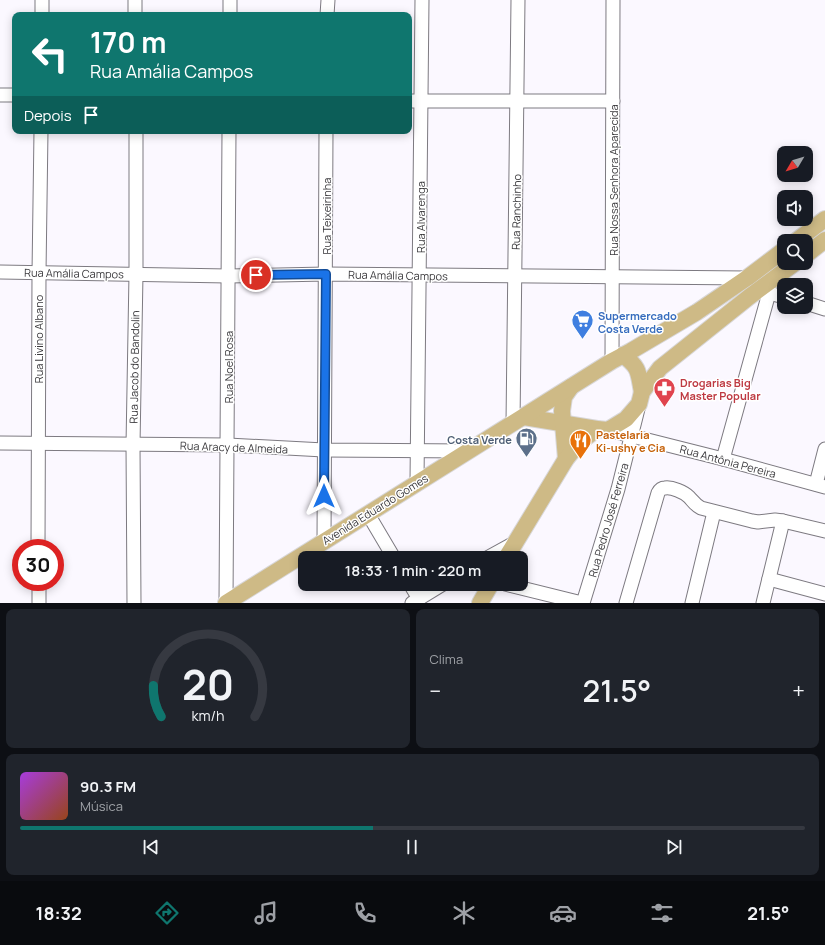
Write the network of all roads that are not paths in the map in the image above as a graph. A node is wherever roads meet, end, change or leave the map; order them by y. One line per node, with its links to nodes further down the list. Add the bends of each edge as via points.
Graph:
1 (42, 0): 8 (street)
2 (135, 0): 9 (street)
3 (230, 0): 10 (street)
4 (328, 0): 11 (street)
5 (422, 0): 14 (street, Rua Alvarenga)
6 (518, 0): 15 (street, Rua Ranchinho)
7 (613, 0): 16 (street, Rua Nossa Senhora Aparecida)
8 (42, 12)
9 (135, 12)
10 (230, 12)
11 (327, 12)
12 (0, 95): 13 (street)
13 (12, 95)
14 (415, 101): 15 (street); 31 (street, Rua Alvarenga)
15 (517, 101): 16 (street); 33 (street, Rua Ranchinho)
16 (613, 101): 34 (street, Rua Nossa Senhora Aparecida)
17 (41, 134): 28 (street, Rua Livino Albano)
18 (136, 134): 29 (street, Rua Jacob do Bandolin)
19 (229, 134): 32 (street, Rua Noel Rosa)
20 (326, 134): 30 (street, Rua Teixeirinha)
21 (825, 219): 22 (main road)
22 (805, 234)
23 (825, 240): 24 (main road)
24 (813, 249)
25 (777, 255): 35 (main road)
26 (786, 270): 36 (main road)
27 (0, 272): 28 (street, Rua Amália Campos)
28 (39, 273): 29 (street, Rua Amália Campos); 48 (street, Rua Livino Albano)
29 (136, 274): 32 (street, Rua Amália Campos); 49 (street, Rua Jacob do Bandolin)
30 (326, 274): 31 (street, Rua Amália Campos); 32 (street, Rua Amália Campos); 52 (street, Rua Teixeirinha)
31 (420, 275): 33 (street, Rua Amália Campos); 53 (street, Rua Alvarenga)
32 (228, 276): 50 (street, Rua Noel Rosa)
33 (515, 276): 34 (street, Rua Amália Campos); 43 (street, Rua Ranchinho)
34 (612, 276): 35 (street, Rua Amália Campos); 40 (street, Rua Nossa Senhora Aparecida, via 612,340)
35 (747, 278): 40 (main road, via 697,312)
36 (765, 290): 37 (street); 42 (main road, via 660,368); 56 (street)
37 (777, 294)
38 (813, 305): 39 (street)
39 (825, 309)
40 (618, 358): 41 (main road); 42 (main road, via 633,363 638,372)
41 (572, 387): 43 (main road, Avenida Eduardo Gomes); 44 (main road, via 564,397)
42 (640, 398): 45 (main road, via 626,419); 46 (street, Rua Pedro José Ferreira)
43 (519, 420): 44 (main road); 54 (main road, Avenida Eduardo Gomes)
44 (563, 423): 45 (main road); 55 (main road)
45 (603, 430): 46 (street, Rua Antônia Pereira); 55 (main road, via 579,443)
46 (632, 436): 56 (street, Rua Antônia Pereira); 81 (street, Rua Pedro José Ferreira)
47 (0, 443): 48 (street, Rua Aracy de Almeida)
48 (38, 443): 49 (street, Rua Aracy de Almeida); 63 (street, Rua Livino Albano)
49 (132, 445): 50 (street, Rua Aracy de Almeida); 78 (street, Rua Jacob do Bandolin)
50 (228, 445): 52 (street, Rua Aracy de Almeida); 79 (street, Rua Noel Rosa)
51 (825, 449): 58 (street)
52 (324, 450): 53 (street, Rua Aracy de Almeida); 64 (street, Rua Teixeirinha)
53 (417, 451): 54 (street, Rua Aracy de Almeida); 57 (street, Rua Alvarenga)
54 (468, 451): 57 (main road, Avenida Eduardo Gomes)
55 (566, 459): 65 (main road)
56 (722, 459): 58 (street, Rua Antônia Pereira)
57 (417, 482): 60 (main road, Avenida Eduardo Gomes)
58 (820, 485)
59 (714, 512): 61 (street, via 758,522); 82 (street, via 696,506 684,493 660,489); 83 (street)
60 (368, 514): 64 (main road, Avenida Eduardo Gomes); 66 (street)
61 (783, 521): 62 (street); 69 (street)
62 (825, 531)
63 (38, 539)
64 (324, 542): 79 (main road, Avenida Eduardo Gomes)
65 (516, 542): 67 (street); 68 (main road)
66 (390, 551)
67 (500, 551)
68 (510, 551)
69 (769, 579): 75 (street); 84 (street)
70 (528, 590): 81 (street)
71 (39, 591): 77 (street)
72 (412, 591): 76 (street)
73 (432, 591): 76 (street)
74 (487, 591): 80 (main road)
75 (825, 594)
76 (416, 601)
77 (39, 603)
78 (134, 603)
79 (226, 603)
80 (480, 603)
81 (583, 603)
82 (626, 603)
83 (692, 603)
84 (763, 603)

